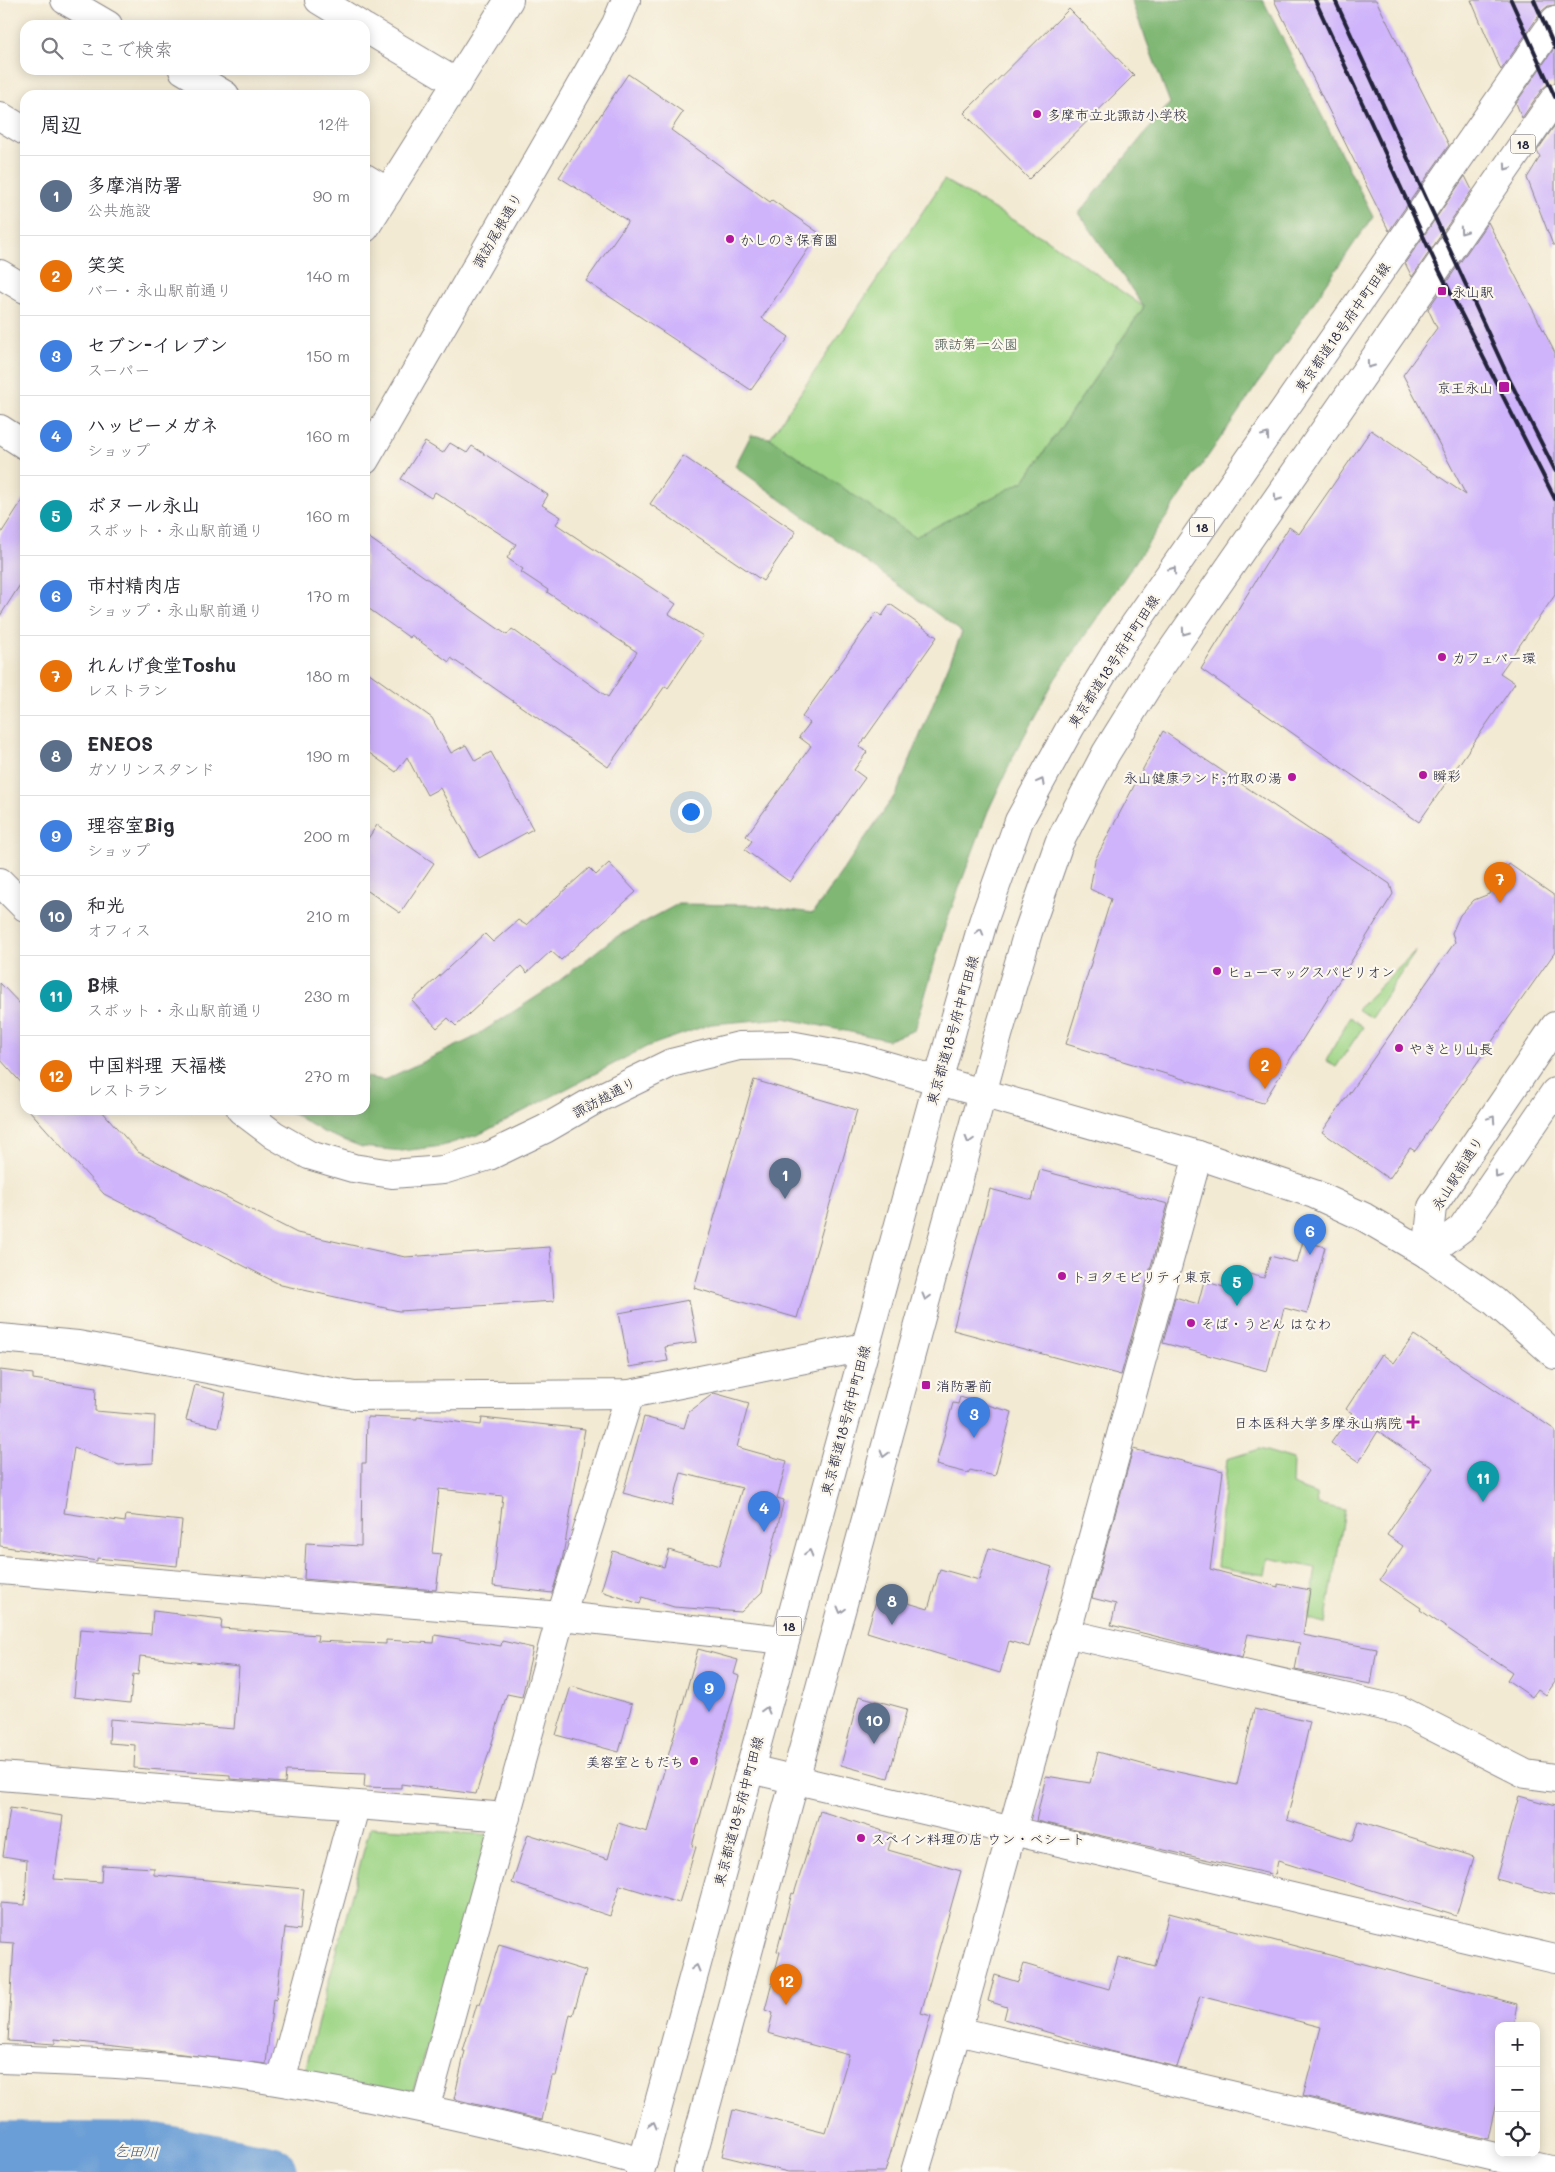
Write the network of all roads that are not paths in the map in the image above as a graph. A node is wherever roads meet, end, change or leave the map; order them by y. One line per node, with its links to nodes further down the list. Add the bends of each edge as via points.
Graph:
1 (66, 0): 5 (street)
2 (319, 0): 6 (street)
3 (509, 0): 10 (street)
4 (626, 0): 22 (street, 諏訪尾根通り, via 611,33)
5 (100, 20)
6 (352, 20)
7 (1555, 20): 27 (street, 東京都道18号府中町田線 / 18, one-way to 7, via 983,922 1019,821 1070,728 1119,647)
8 (370, 31): 10 (street)
9 (191, 75): 11 (street)
10 (457, 83): 16 (street)
11 (217, 90)
12 (1555, 98): 29 (street, 18, one-way to 29, via 1152,679 1106,753 1059,843 1028,932)
13 (0, 116): 14 (street)
14 (20, 128)
15 (370, 181): 16 (street)
16 (388, 192): 17 (street)
17 (370, 220)
18 (0, 274): 19 (street)
19 (20, 286)
20 (0, 430): 21 (street)
21 (20, 441)
22 (370, 451)
23 (0, 882): 24 (street)
24 (20, 902)
25 (1555, 1026): 26 (street, 永山駅前通り)
26 (1546, 1059): 32 (street, 永山駅前通り, one-way to 26, via 1432,1207)
27 (938, 1080): 29 (street, 諏訪越通り); 30 (street, 諏訪越通り, via 860,1058 790,1045 738,1046 671,1062 489,1156 443,1170 392,1174 353,1168 309,1155); 34 (street, 東京都道18号府中町田線 / 18)
28 (1555, 1092): 32 (street, one-way to 32, via 1462,1228)
29 (982, 1093): 31 (street, 諏訪越通り); 44 (street, 18, one-way to 44)
30 (248, 1115)
31 (1198, 1156): 32 (street, 諏訪越通り, via 1314,1194 1364,1217); 39 (street)
32 (1427, 1254): 35 (street, 諏訪越通り, via 1494,1301)
33 (0, 1338): 36 (street, via 78,1345 354,1396)
34 (865, 1347): 36 (street); 40 (street, 東京都道18号府中町田線 / 18, one-way to 34)
35 (1555, 1355)
36 (630, 1394): 38 (street)
37 (0, 1570): 38 (street)
38 (561, 1616): 40 (street); 46 (street)
39 (1065, 1633): 43 (street, via 1400,1710 1526,1774); 47 (street)
40 (785, 1640): 41 (street, 東京都道18号府中町田線 / 18, one-way to 40)
41 (750, 1769): 44 (street); 53 (street, 東京都道18号府中町田線 / 18, one-way to 41)
42 (0, 1776): 45 (street)
43 (1555, 1778)
44 (795, 1779): 47 (street); 55 (street, 18)
45 (356, 1807): 46 (street); 51 (street)
46 (506, 1818): 52 (street)
47 (1010, 1832): 48 (street); 49 (street)
48 (1555, 1959)
49 (957, 2031): 54 (street); 56 (street)
50 (0, 2059): 51 (street, via 168,2067)
51 (281, 2081): 52 (street)
52 (425, 2109): 53 (street)
53 (641, 2167)
54 (1555, 2171)
55 (689, 2172)
56 (915, 2172)

